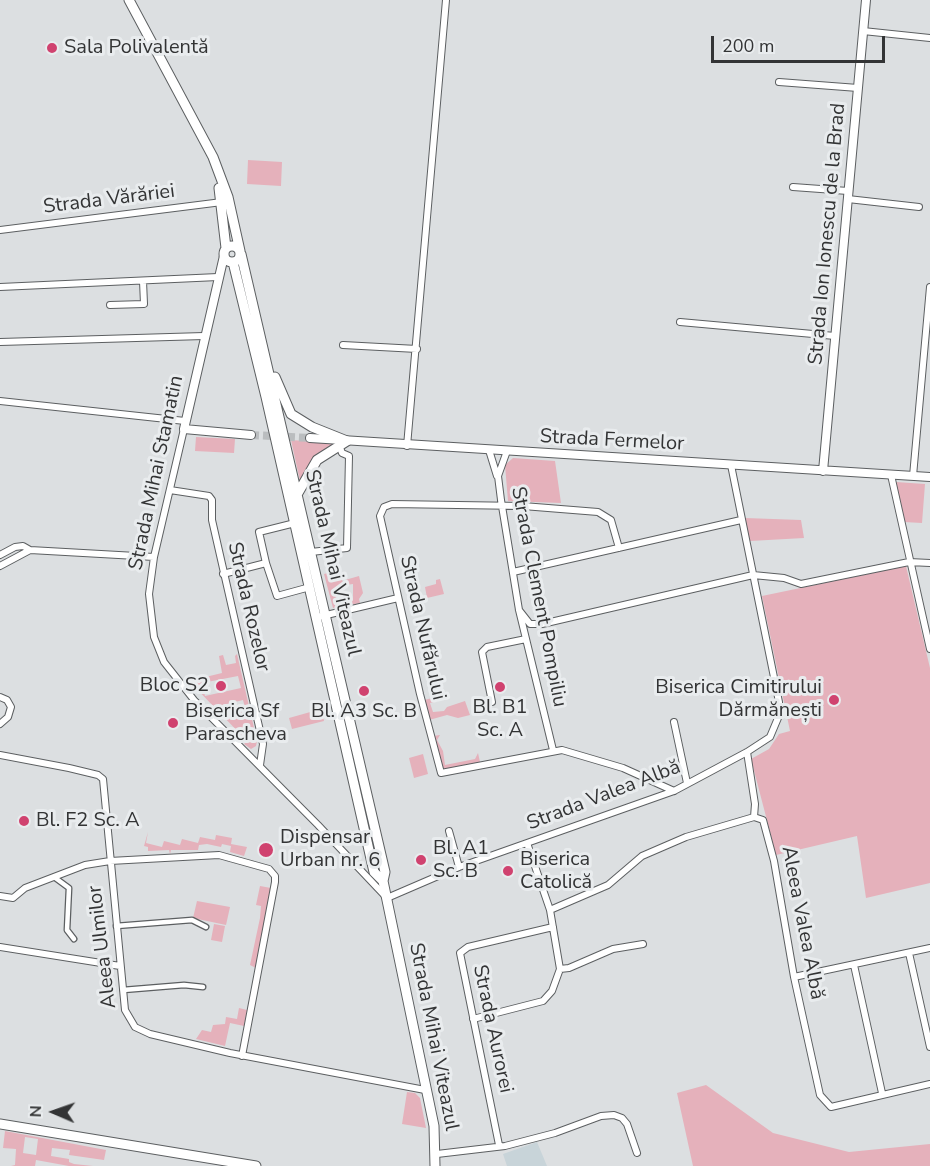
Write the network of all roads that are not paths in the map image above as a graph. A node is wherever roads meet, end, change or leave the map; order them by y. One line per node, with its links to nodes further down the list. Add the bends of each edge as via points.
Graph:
1 (129, 0): 8 (main road, Strada Mihai Viteazul)
2 (446, 0): 27 (street)
3 (866, 0): 4 (street, Strada Ion Ionescu de la Brad)
4 (863, 32): 5 (street); 7 (street, Strada Ion Ionescu de la Brad)
5 (930, 38)
6 (779, 82): 7 (street)
7 (858, 88): 10 (street, Strada Ion Ionescu de la Brad)
8 (213, 159): 11 (main road, Strada Mihai Viteazul); 15 (main road, Strada Mihai Viteazul, via 228,197)
9 (793, 187): 10 (street)
10 (848, 195): 12 (street); 24 (street, Strada Ion Ionescu de la Brad)
11 (222, 202): 13 (street, Strada Vărăriei); 14 (main road, Strada Mihai Viteazul)
12 (919, 207)
13 (0, 230)
14 (225, 252): 15 (main road, via 233,245); 16 (main road); 17 (street, Strada Mihai Stamatin)
15 (241, 252): 16 (main road, via 239,260); 28 (main road, Strada Mihai Viteazul)
16 (233, 262): 47 (main road, Strada Mihai Viteazul)
17 (218, 277): 18 (street); 23 (street, Strada Mihai Stamatin)
18 (143, 281): 19 (street); 21 (street, via 144,304)
19 (0, 287)
20 (930, 287): 41 (street)
21 (110, 305)
22 (680, 322): 24 (street)
23 (204, 336): 25 (street); 30 (street, Strada Mihai Stamatin)
24 (835, 336): 38 (street, Strada Ion Ionescu de la Brad)
25 (0, 342)
26 (343, 345): 27 (street)
27 (417, 349): 34 (street)
28 (264, 351): 33 (main road, via 291,414); 44 (main road, Strada Mihai Viteazul)
29 (0, 401): 30 (street)
30 (184, 425): 31 (street); 43 (street, Strada Mihai Stamatin)
31 (251, 435)
32 (310, 438): 33 (street, Strada Fermelor)
33 (343, 443): 34 (street, Strada Fermelor); 44 (main road, via 312,465); 51 (street, via 342,453 349,456 347,548)
34 (407, 446): 35 (street, Strada Fermelor)
35 (489, 450): 36 (street, Strada Fermelor); 40 (street)
36 (507, 451): 37 (street, Strada Fermelor); 40 (street, Strada Clement Pompiliu)
37 (731, 465): 38 (street, Strada Fermelor); 46 (street, Strada Valea Albă)
38 (823, 471): 39 (street, Strada Fermelor)
39 (891, 475): 41 (street, Strada Fermelor); 55 (street)
40 (498, 476): 45 (street, Strada Clement Pompiliu)
41 (913, 476): 42 (street, Strada Fermelor)
42 (930, 477)
43 (170, 490): 53 (street, Strada Mihai Stamatin); 59 (street, Strada Rozelor, via 209,496 212,500 212,520)
44 (297, 493): 48 (main road, Strada Mihai Viteazul)
45 (502, 506): 49 (street, Strada Nufărului, via 605,514 611,520); 58 (street, Strada Clement Pompiliu); 62 (street, Strada Nufărului, via 384,507 380,516)
46 (741, 520): 49 (street); 60 (street, Strada Valea Albă)
47 (295, 523): 48 (main road, Strada Mihai Viteazul); 54 (street, via 259,531)
48 (302, 532): 51 (main road, Strada Mihai Viteazul); 61 (main road, Strada Mihai Viteazul)
49 (619, 548): 58 (street)
50 (30, 550): 52 (street, via 23,546); 53 (street); 57 (street)
51 (311, 552): 64 (main road, Strada Mihai Viteazul)
52 (0, 555)
53 (154, 557): 74 (street, Strada Mihai Stamatin, via 149,614 164,662 194,700)
54 (266, 562): 59 (street); 61 (street, via 277,596)
55 (909, 562): 56 (street); 60 (street, via 810,583); 66 (street)
56 (930, 563)
57 (0, 566)
58 (513, 572): 63 (street, Strada Clement Pompiliu)
59 (224, 574): 74 (street, Strada Rozelor, via 263,744)
60 (753, 575): 63 (street, via 542,624 530,624); 72 (street, Strada Valea Albă, via 779,709 774,731)
61 (310, 587): 64 (main road, Strada Mihai Viteazul)
62 (398, 598): 64 (street); 71 (street, Strada Nufărului, via 441,773)
63 (519, 610): 65 (street, Strada Clement Pompiliu)
64 (322, 616): 82 (main road, Strada Mihai Viteazul); 84 (main road, Strada Mihai Viteazul, via 385,872)
65 (526, 639): 68 (street, via 487,647 482,652); 71 (street, Strada Clement Pompiliu)
66 (930, 649)
67 (0, 697): 70 (street, via 10,702 8,717)
68 (492, 702)
69 (674, 722): 75 (street)
70 (0, 724)
71 (553, 750): 76 (street, Strada Nufărului, via 569,751 622,768)
72 (747, 752): 75 (street, Strada Valea Albă); 77 (street, Aleea Valea Albă)
73 (0, 755): 80 (street, Aleea Ulmilor, via 101,776)
74 (260, 765): 82 (street, Strada Mihai Stamatin)
75 (687, 783): 76 (street, Strada Valea Albă)
76 (674, 790): 79 (street, Strada Valea Albă)
77 (754, 817): 87 (street, via 686,837 642,856 601,890); 99 (street, Aleea Valea Albă, via 763,820 774,861)
78 (449, 831): 81 (street)
79 (527, 843): 81 (street, Strada Valea Albă); 87 (street)
80 (110, 861): 83 (street, via 85,865); 88 (street, Aleea Ulmilor); 104 (street, via 219,855 269,869 275,876)
81 (459, 867): 86 (street, Strada Valea Albă)
82 (371, 873): 84 (main road); 86 (street, Strada Mihai Stamatin)
83 (54, 877): 85 (street, via 25,888 13,898); 91 (street, via 69,888 67,930)
84 (383, 881): 86 (main road, Strada Mihai Viteazul)
85 (0, 896)
86 (387, 898): 106 (main road, Strada Mihai Viteazul)
87 (550, 910): 90 (street)
88 (116, 926): 89 (street, via 192,920); 97 (street, Aleea Ulmilor)
89 (206, 927)
90 (553, 927): 98 (street); 102 (street, Strada Aurorei, via 463,949 460,959)
91 (74, 939)
92 (643, 944): 98 (street, via 613,949)
93 (0, 948): 97 (street)
94 (930, 948): 95 (street)
95 (909, 953): 96 (street); 103 (street)
96 (854, 965): 99 (street); 107 (street)
97 (120, 966): 101 (street, Aleea Ulmilor)
98 (560, 969): 102 (street, via 552,991 543,1001)
99 (794, 977): 107 (street, Aleea Valea Albă, via 820,1095 831,1107)
100 (203, 987): 101 (street)
101 (123, 990): 104 (street, Aleea Ulmilor, via 127,1015 141,1030)
102 (473, 1019): 109 (street, Strada Aurorei)
103 (930, 1047)
104 (242, 1056): 106 (street, Aleea Ulmilor)
105 (930, 1084): 107 (street)
106 (425, 1090): 111 (main road, Strada Mihai Viteazul)
107 (882, 1093)
108 (0, 1124): 112 (main road)
109 (499, 1145): 110 (street, via 614,1115 627,1124); 111 (street)
110 (637, 1153)
111 (437, 1154): 113 (main road, Strada Mihai Viteazul)
112 (256, 1166)
113 (435, 1166)

